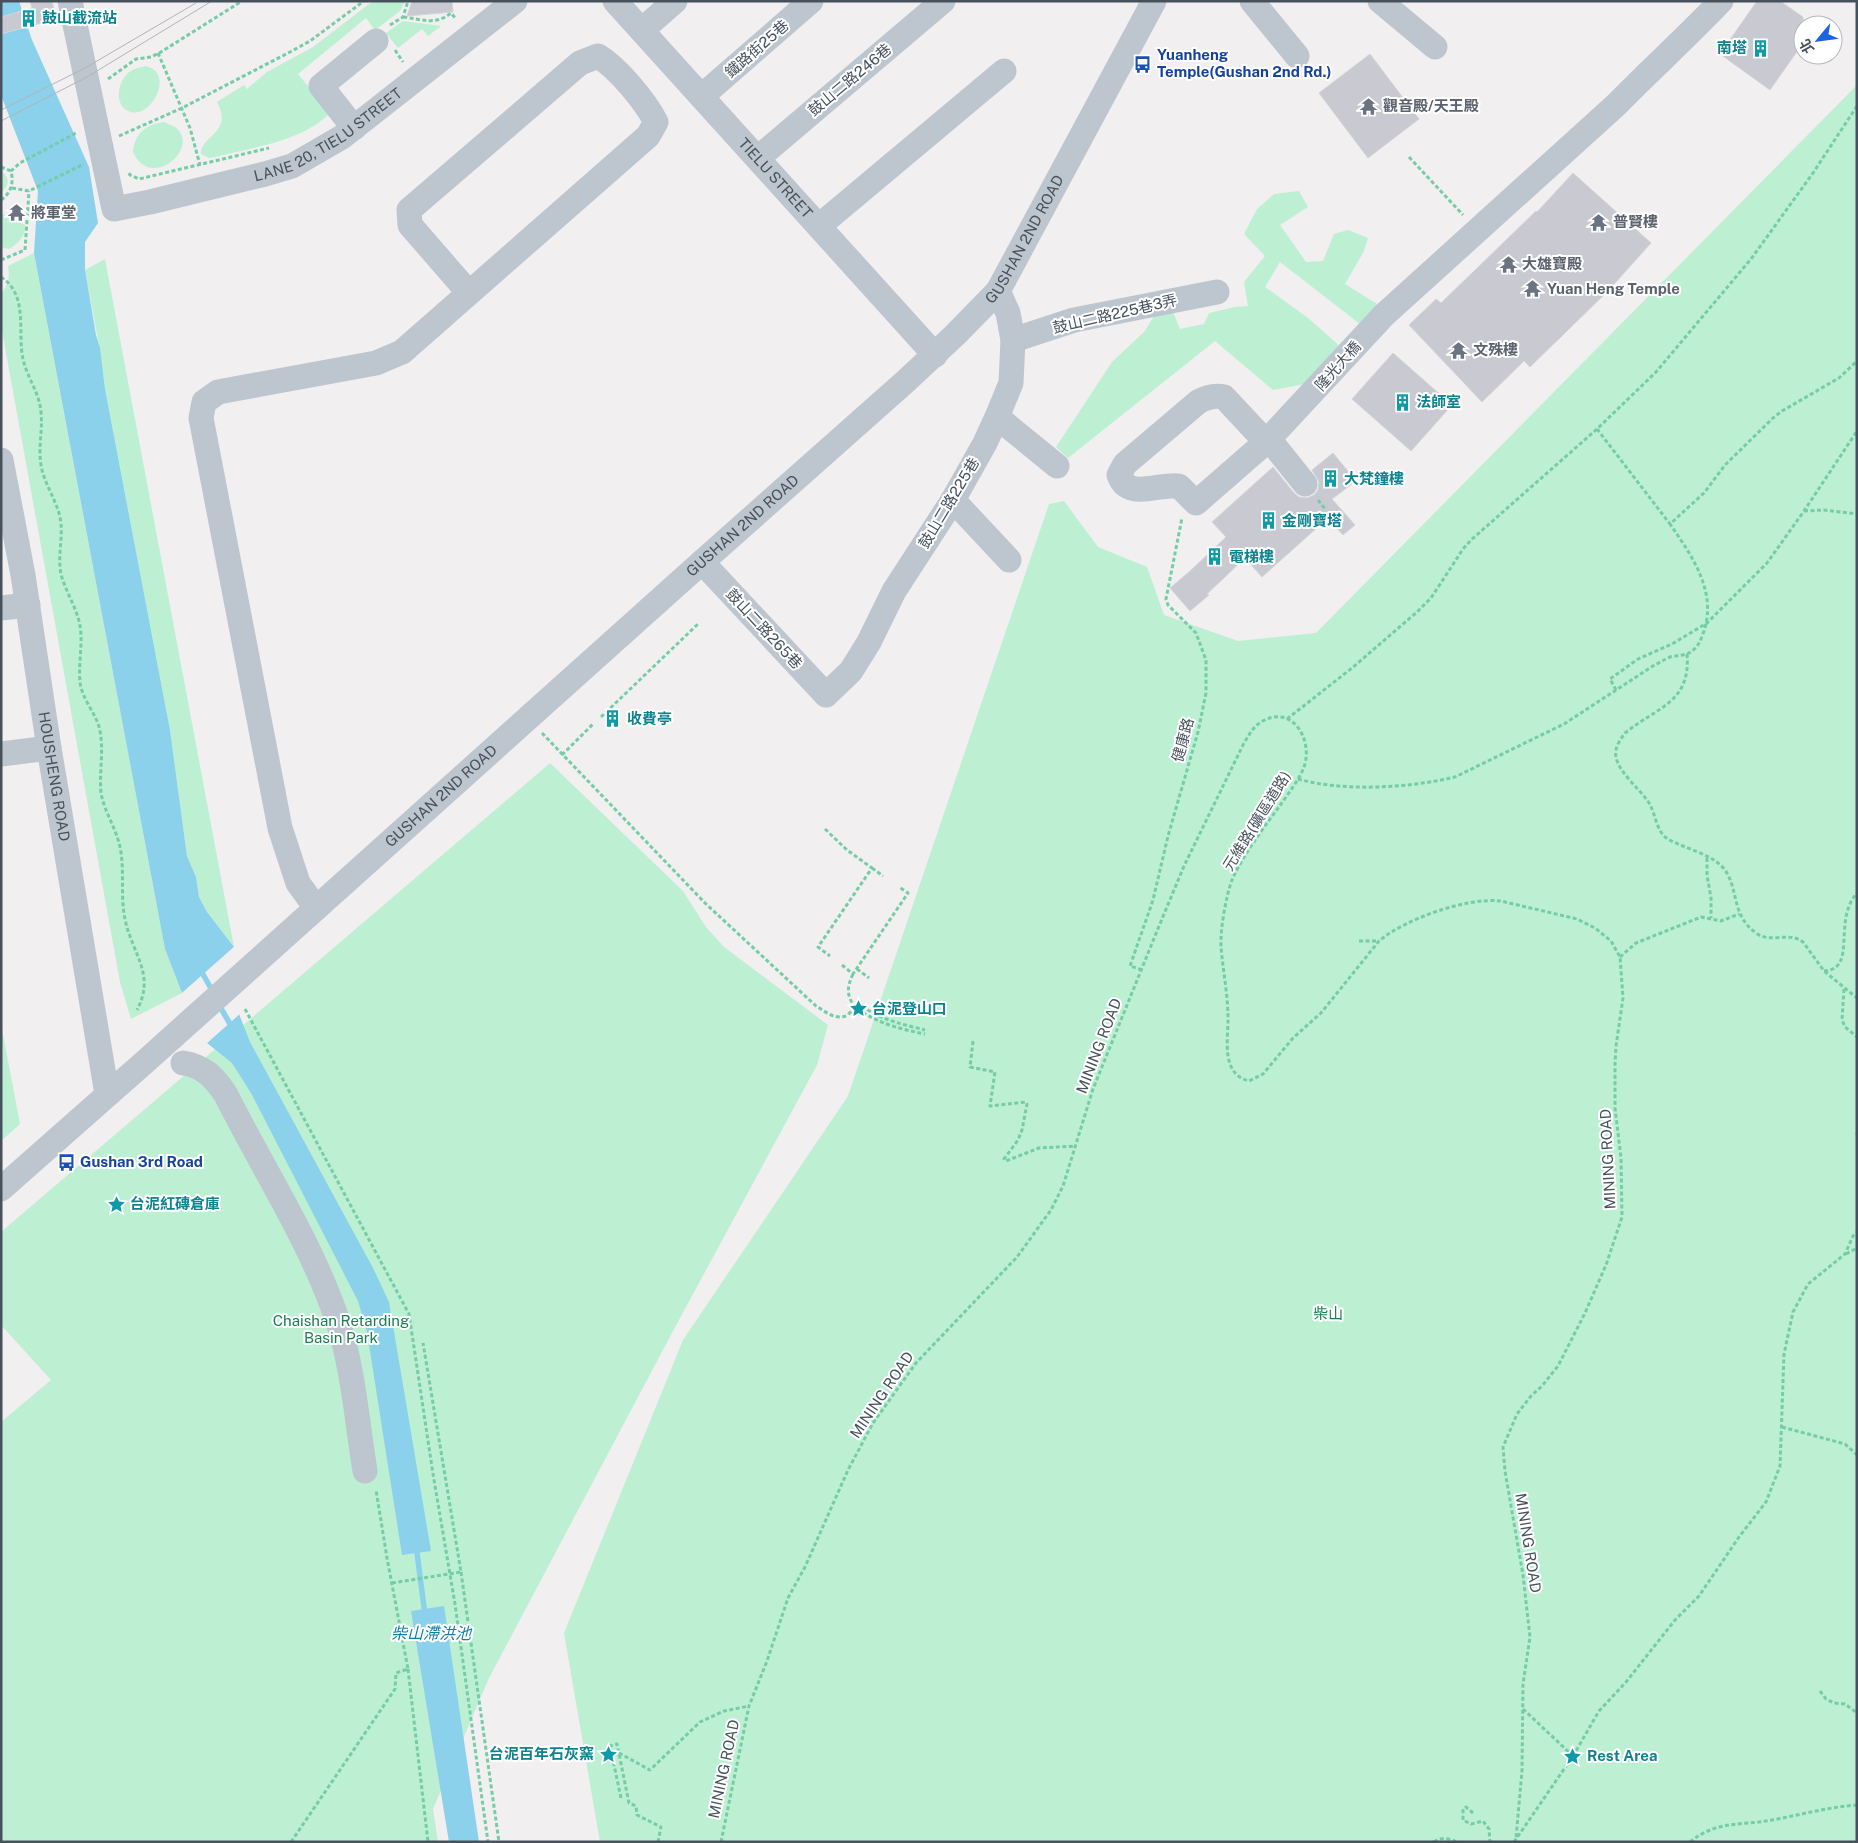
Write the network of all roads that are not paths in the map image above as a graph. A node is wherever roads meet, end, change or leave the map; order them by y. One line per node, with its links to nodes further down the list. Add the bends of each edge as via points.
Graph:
1 (514, 1): 17 (street, LANE 20, TIELU STREET)
2 (614, 1): 11 (street, TIELU STREET)
3 (675, 1): 11 (street)
4 (811, 1): 16 (street, 鐵路街25巷)
5 (943, 1): 18 (street, 鼓山二路246巷)
6 (1154, 1): 20 (street, GUSHAN 2ND ROAD)
7 (1252, 1): 14 (street)
8 (1380, 1): 13 (street)
9 (1721, 1): 26 (street, 隆光大橋, via 1616,105 1384,315)
10 (73, 3): 17 (street, LANE 20, TIELU STREET, via 114,209 292,166)
11 (642, 30): 16 (street, TIELU STREET)
12 (376, 41): 17 (street, via 321,86)
13 (1435, 47)
14 (1297, 56)
15 (1004, 71): 19 (street)
16 (702, 96): 18 (street, TIELU STREET)
17 (354, 128)
18 (758, 158): 19 (street, TIELU STREET)
19 (819, 226): 24 (street, TIELU STREET)
20 (998, 291): 23 (street, 鼓山二路225巷, via 1008,313); 24 (street, GUSHAN 2ND ROAD)
21 (1217, 292): 23 (street, 鼓山二路225巷3弄, via 1074,320)
22 (469, 293): 22 (street, via 648,136 656,122 649,109 608,62 598,56 580,63 409,210 410,225); 38 (street, via 402,352 376,363 218,392 204,402 202,418 280,828 298,884)
23 (1014, 340): 25 (street, 鼓山二路225巷, via 1011,383)
24 (935, 355): 32 (street, GUSHAN 2ND ROAD)
25 (997, 417): 28 (street); 30 (street, 鼓山二路225巷)
26 (1267, 441): 26 (street, 隆光大橋, via 1189,509 1179,486 1141,490 1130,488 1120,479 1125,464 1205,398 1224,397); 29 (street)
27 (1, 460): 33 (street, HOUSHENG ROAD)
28 (1057, 466)
29 (1305, 484)
30 (953, 500): 31 (street); 35 (street, 鼓山二路225巷, via 894,591 851,671)
31 (1009, 560)
32 (702, 562): 35 (street, 鼓山二路265巷); 38 (street, GUSHAN 2ND ROAD)
33 (28, 605): 34 (street); 36 (street, HOUSHENG ROAD)
34 (1, 608)
35 (826, 695)
36 (49, 748): 37 (street); 40 (street, HOUSHENG ROAD)
37 (1, 754)
38 (316, 908): 40 (street, GUSHAN 2ND ROAD)
39 (183, 1062): 42 (street, via 194,1064 214,1078 226,1095 325,1287 338,1320 346,1356)
40 (107, 1094): 41 (street)
41 (1, 1189)
42 (365, 1471)

